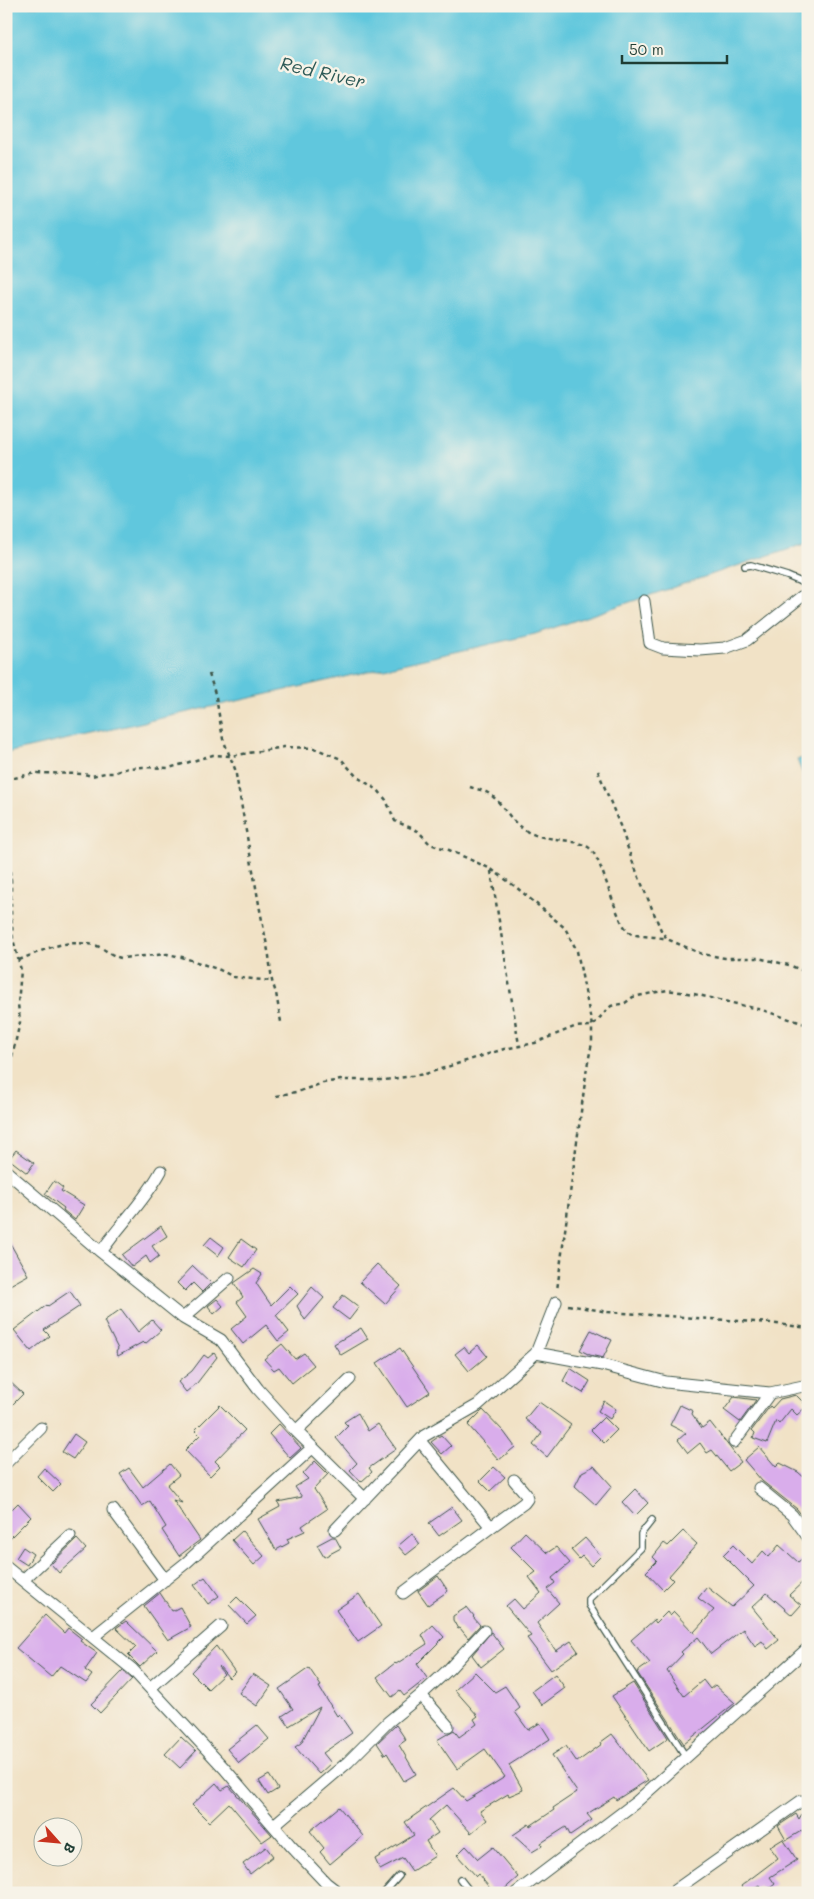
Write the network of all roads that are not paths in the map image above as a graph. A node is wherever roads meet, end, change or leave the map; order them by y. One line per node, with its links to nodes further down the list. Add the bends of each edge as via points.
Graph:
1 (745, 566): 2 (lane, via 751,565)
2 (808, 585)
3 (808, 594): 4 (street, via 747,640 725,648 700,650 663,648 650,643)
4 (644, 601)
5 (6, 1171): 7 (street)
6 (161, 1171): 7 (street)
7 (101, 1252): 10 (street)
8 (229, 1278): 10 (street)
9 (556, 1302): 11 (street)
10 (184, 1318): 16 (street, via 220,1340)
11 (536, 1353): 14 (street, via 666,1382); 17 (street, via 478,1405)
12 (350, 1379): 16 (street)
13 (808, 1385): 14 (street)
14 (770, 1393): 18 (street)
15 (41, 1428): 20 (street)
16 (296, 1431): 19 (street)
17 (420, 1441): 23 (street); 26 (street)
18 (734, 1442)
19 (312, 1448): 23 (street); 32 (street)
20 (6, 1463)
21 (514, 1480): 26 (street, via 527,1499)
22 (759, 1488): 29 (street, via 792,1515)
23 (365, 1499): 27 (street)
24 (113, 1510): 32 (street)
25 (652, 1520): 41 (lane, via 641,1534 641,1548 589,1598 589,1606)
26 (491, 1527): 33 (street)
27 (335, 1530)
28 (70, 1536): 31 (street)
29 (808, 1537)
30 (6, 1567): 31 (street)
31 (23, 1580): 36 (street)
32 (165, 1580): 36 (street)
33 (403, 1593)
34 (221, 1626): 38 (street)
35 (484, 1631): 39 (street)
36 (93, 1637): 38 (street)
37 (808, 1648): 41 (street)
38 (150, 1688): 43 (street)
39 (421, 1696): 40 (street); 43 (street)
40 (448, 1726)
41 (686, 1757): 49 (street, via 635,1803)
42 (801, 1801): 50 (street)
43 (274, 1825): 46 (street)
44 (399, 1876): 47 (lane)
45 (460, 1879): 48 (lane)
46 (338, 1893)
47 (384, 1893)
48 (471, 1893)
49 (516, 1893)
50 (671, 1893)

